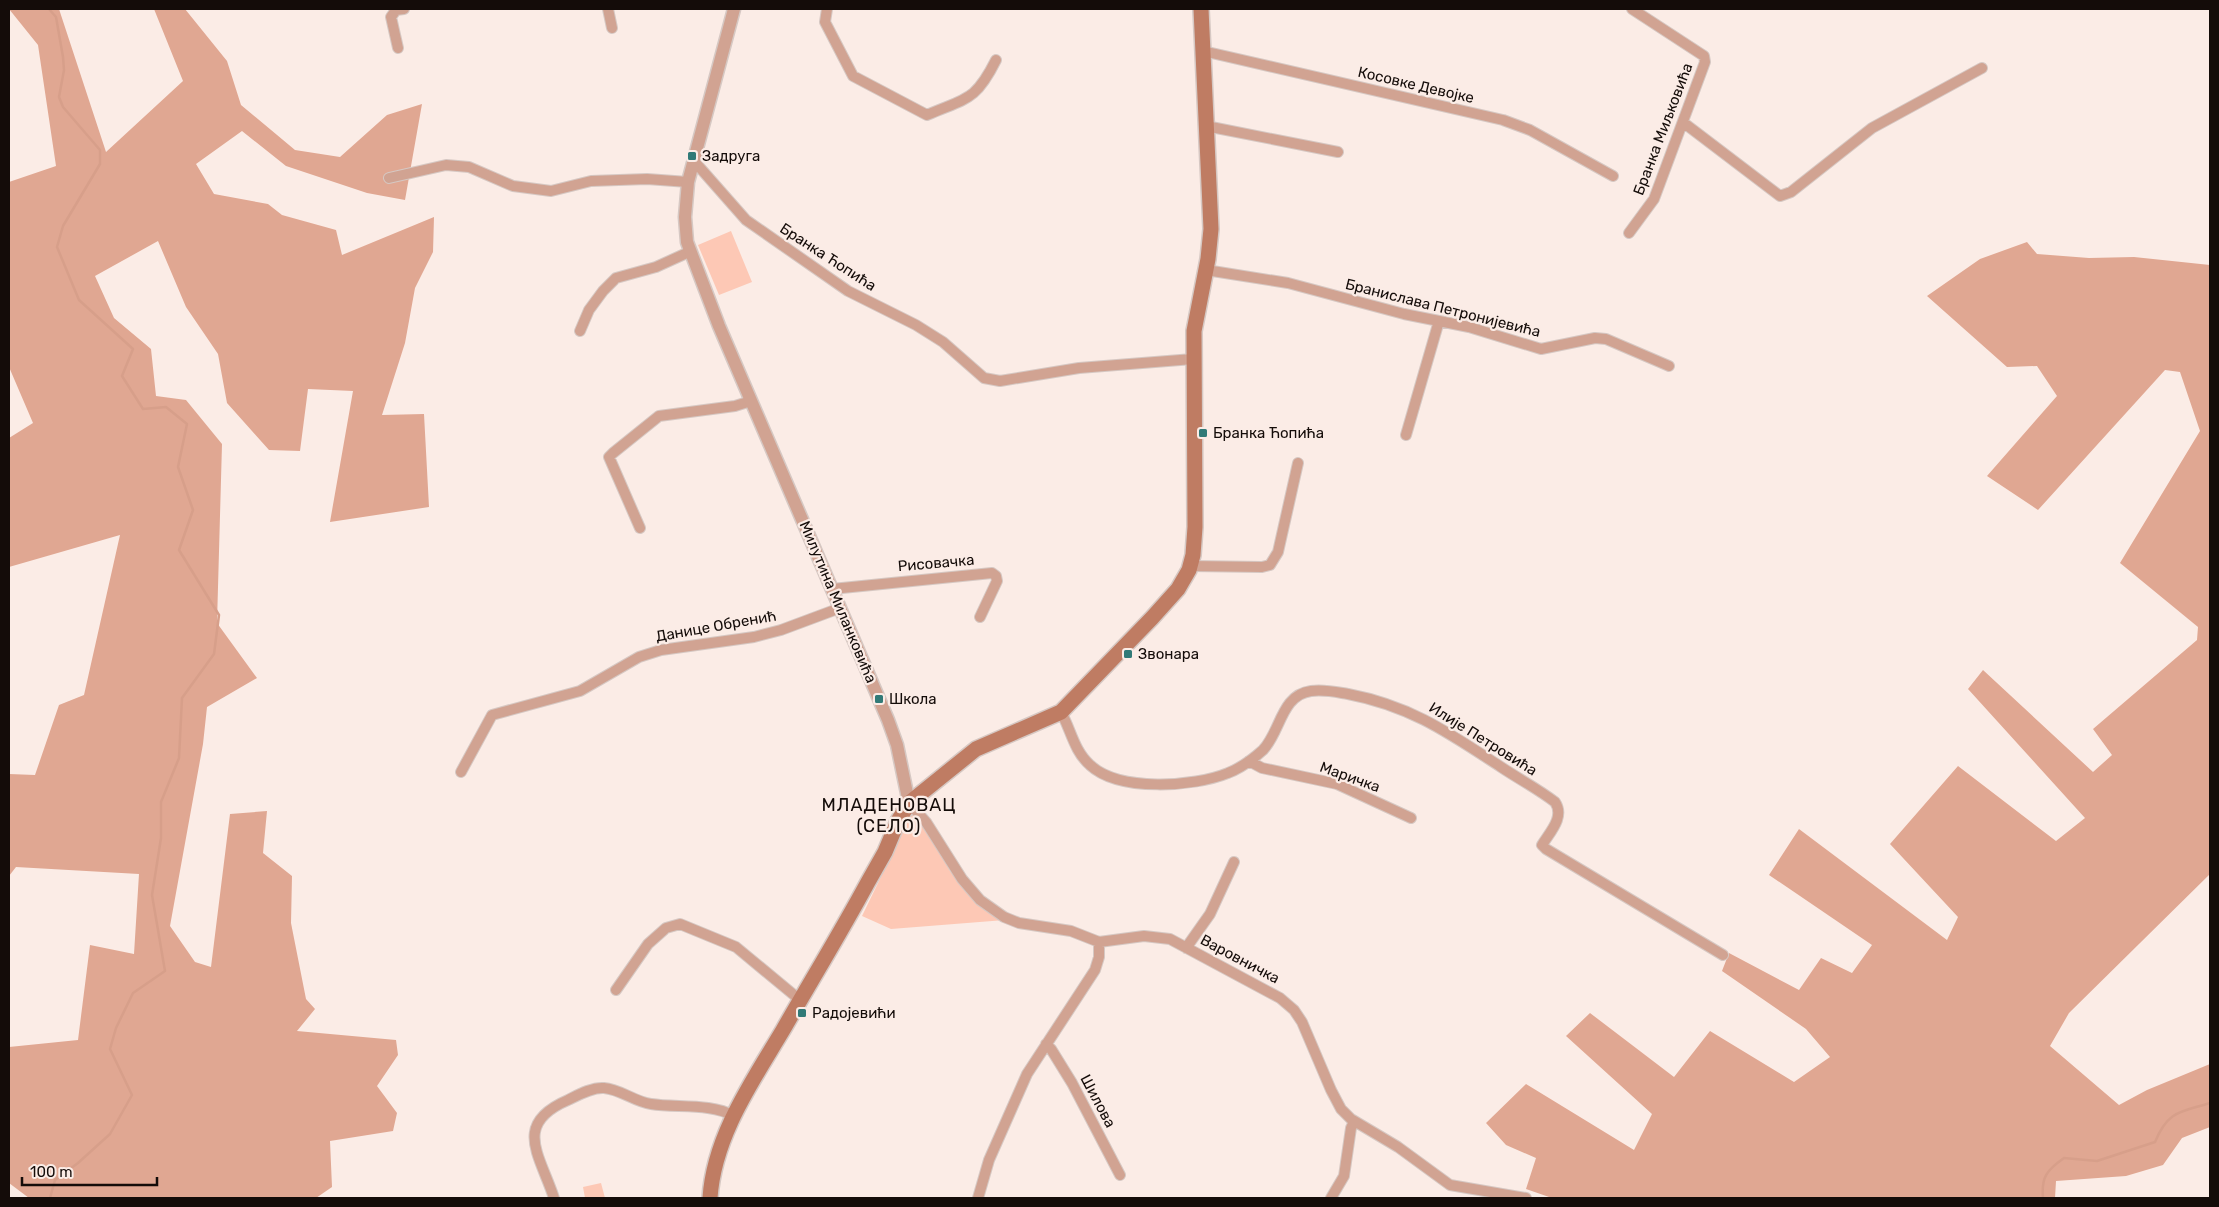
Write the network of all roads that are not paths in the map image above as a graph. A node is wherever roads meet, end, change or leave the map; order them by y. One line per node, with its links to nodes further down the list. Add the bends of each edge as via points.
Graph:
1 (404, 9): 8 (street, via 396,10 391,17)
2 (608, 9): 7 (street)
3 (734, 9): 15 (street, Милутина Миланковића)
4 (826, 9): 10 (street, via 825,22 853,76 927,115 970,98 986,80)
5 (1201, 9): 9 (main road)
6 (1632, 9): 12 (street, Бранка Миљковића, via 1704,56 1706,62)
7 (612, 28)
8 (398, 48)
9 (1203, 51): 13 (main road); 16 (street, Косовке Девојке, via 1503,120 1530,130)
10 (996, 60)
11 (1982, 68): 12 (street, via 1872,128 1791,192 1780,196)
12 (1684, 123): 19 (street, Бранка Миљковића, via 1678,130 1654,199)
13 (1206, 126): 14 (street); 21 (main road, via 1211,229)
14 (1338, 152)
15 (694, 161): 18 (street, Милутина Миланковића); 24 (street, Бранка Ћопића, via 746,220 848,291 943,342 984,378 1000,381 1079,368)
16 (1613, 176)
17 (389, 178): 18 (street, via 446,165 469,167 513,186 551,191 591,181 647,179)
18 (688, 182): 20 (street, Милутина Миланковића, via 685,217)
19 (1629, 233)
20 (689, 252): 23 (street, via 616,278 590,310); 26 (street, Милутина Миланковића)
21 (1206, 270): 22 (street, Бранислава Петронијевића, via 1288,283); 24 (main road, via 1197,309)
22 (1439, 321): 25 (street, Бранислава Петронијевића, via 1541,349 1595,338 1606,339); 27 (street)
23 (580, 331)
24 (1193, 359): 30 (main road, via 1195,527)
25 (1669, 366)
26 (751, 401): 29 (street, via 659,416 613,452 609,458); 31 (street, Милутина Миланковића)
27 (1406, 435)
28 (1298, 463): 30 (street, via 1278,552 1270,565)
29 (640, 528)
30 (1190, 566): 34 (main road, via 1178,589)
31 (832, 589): 32 (street, Милутина Миланковића); 33 (street, Рисовачка, via 992,573 998,581)
32 (840, 608): 36 (street, Данице Обренић, via 754,637 661,650 638,657 580,691 492,715); 37 (street, Милутина Миланковића, via 894,736)
33 (980, 617)
34 (1061, 712): 35 (street, Илије Петровића, via 1083,758 1096,770 1115,780 1144,783 1199,781 1229,773); 37 (main road, via 976,749)
35 (1250, 761): 38 (street, Маричка, via 1262,768 1337,784); 42 (street, Илије Петровића, via 1271,740 1290,702 1309,691 1323,690 1362,697 1399,708 1434,724 1555,802 1558,818 1542,844 1546,849)
36 (461, 772)
37 (909, 803): 40 (street, Варовничка, via 926,822 962,879 995,912 1019,923 1071,931); 44 (main road, via 870,879)
38 (1411, 818)
39 (1234, 862): 41 (street, via 1210,914)
40 (1099, 942): 41 (street, Варовничка, via 1149,936 1170,939); 45 (street, via 1095,970)
41 (1186, 948): 47 (street, Варовничка, via 1291,1007 1302,1022 1339,1105)
42 (1723, 955)
43 (616, 990): 44 (street, via 648,944 666,928 680,924 736,947)
44 (800, 1000): 46 (main road)
45 (1046, 1044): 48 (street, Шилова, via 1072,1083); 51 (street, via 1027,1074 1002,1127)
46 (734, 1116): 49 (street, via 707,1109 651,1104 604,1088 561,1102 541,1116 534,1131 536,1150); 50 (main road, via 717,1155)
47 (1354, 1122): 52 (street, via 1342,1181); 53 (street, Варовничка, via 1398,1147 1450,1185)
48 (1120, 1175)
49 (554, 1198)
50 (710, 1198)
51 (978, 1198)
52 (1331, 1198)
53 (1526, 1198)

